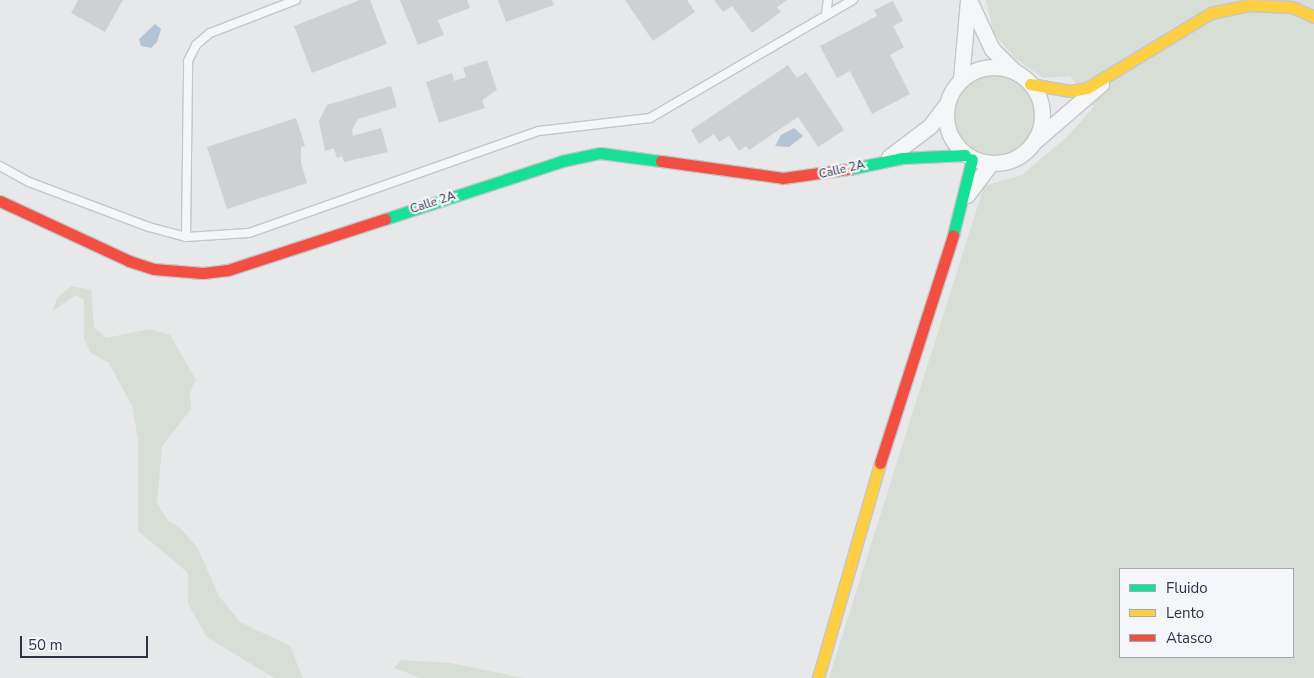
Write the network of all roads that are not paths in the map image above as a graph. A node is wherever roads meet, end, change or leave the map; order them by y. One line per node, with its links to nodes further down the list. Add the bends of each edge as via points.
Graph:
1 (296, 0): 19 (lane, via 210,33 196,45 188,61)
2 (828, 0): 5 (lane)
3 (852, 0): 5 (lane)
4 (969, 0): 7 (street, via 992,49); 9 (street)
5 (826, 14): 19 (lane, via 650,118 539,131 249,232)
6 (1314, 18): 8 (street, via 1292,7 1248,5 1210,12)
7 (1014, 71): 9 (street, via 986,67); 10 (street)
8 (1107, 78): 10 (street, via 1071,91); 12 (street)
9 (961, 79): 11 (street)
10 (1030, 84): 12 (street, via 1041,105)
11 (946, 104): 13 (street, via 948,132); 14 (street, Calle 2A, via 903,150)
12 (1036, 140): 15 (street, via 1016,159)
13 (969, 157): 14 (street, Calle 2A); 15 (street); 17 (street)
14 (880, 161): 18 (street, Calle 2A, via 818,176 783,178 600,153 562,161 228,270 203,273 162,270 129,261)
15 (990, 164): 17 (street)
16 (0, 166): 19 (lane, via 29,182 149,227)
17 (965, 198): 20 (street, via 878,468)
18 (0, 201)
19 (186, 237)
20 (818, 678)

